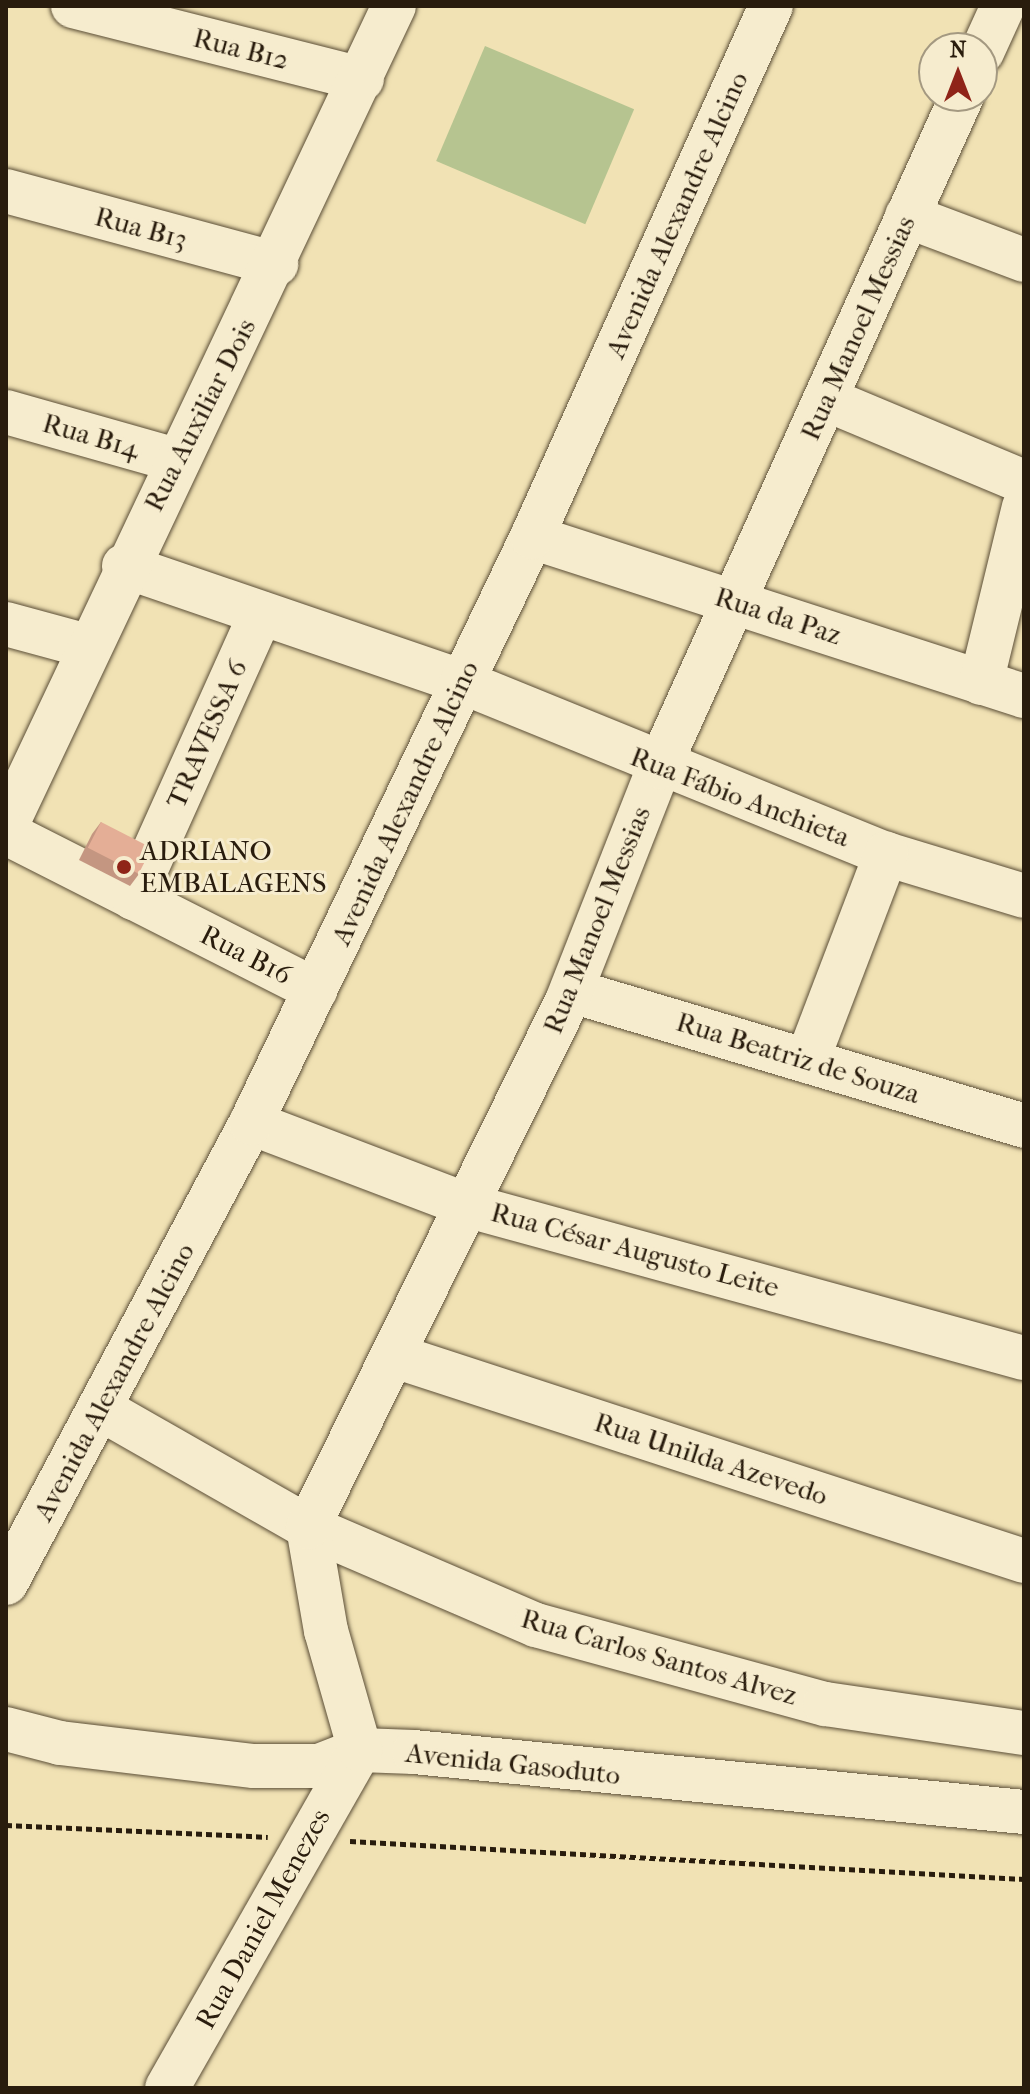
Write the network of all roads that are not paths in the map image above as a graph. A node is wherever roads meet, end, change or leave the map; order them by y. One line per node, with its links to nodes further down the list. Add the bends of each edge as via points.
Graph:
1 (73, 6): 6 (street, Rua B12)
2 (394, 6): 6 (street, Rua Auxiliar Dois)
3 (771, 6): 17 (street, Avenida Alexandre Alcino)
4 (1009, 14): 5 (street)
5 (996, 32)
6 (362, 79): 11 (street, Rua Auxiliar Dois)
7 (955, 112): 9 (street, Rua Manoel Messias)
8 (6, 191): 11 (street, Rua B13)
9 (907, 216): 10 (street); 12 (street, Rua Manoel Messias)
10 (1024, 260)
11 (276, 264): 14 (street, Rua Auxiliar Dois)
12 (828, 400): 15 (street); 19 (street, Rua Manoel Messias)
13 (6, 412): 14 (street, Rua B14)
14 (176, 460): 18 (street, Rua Auxiliar Dois)
15 (1024, 482)
16 (1024, 507): 24 (street)
17 (532, 537): 19 (street, Rua da Paz); 23 (street, Avenida Alexandre Alcino)
18 (124, 566): 20 (street, Rua Fábio Anchieta); 22 (street, Rua Auxiliar Dois)
19 (734, 602): 24 (street, Rua da Paz); 26 (street, Rua Manoel Messias)
20 (261, 613): 23 (street, Rua Fábio Anchieta); 31 (street, TRAVESSA 6)
21 (6, 624): 22 (street)
22 (87, 646): 27 (street, Rua Auxiliar Dois)
23 (462, 682): 26 (street, Rua Fábio Anchieta); 32 (street, Avenida Alexandre Alcino)
24 (981, 683): 25 (street, Rua da Paz)
25 (1024, 696)
26 (659, 767): 29 (street, Rua Fábio Anchieta); 33 (street, Rua Manoel Messias)
27 (6, 826)
28 (6, 833): 31 (street, Rua B16)
29 (886, 854): 30 (street, Rua Fábio Anchieta); 34 (street)
30 (1024, 896)
31 (133, 898): 32 (street, Rua B16)
32 (316, 990): 35 (street, Avenida Alexandre Alcino)
33 (572, 991): 34 (street, Rua Beatriz de Souza); 37 (street, Rua Manoel Messias)
34 (807, 1061): 36 (street, Rua Beatriz de Souza)
35 (251, 1123): 37 (street, Rua César Augusto Leite); 40 (street, Avenida Alexandre Alcino)
36 (1024, 1126)
37 (469, 1206): 38 (street, Rua Manoel Messias); 39 (street, Rua César Augusto Leite)
38 (398, 1357): 41 (street, Rua Manoel Messias); 42 (street, Rua Unilda Azevedo)
39 (1024, 1358)
40 (101, 1409): 41 (street, Rua Carlos Santos Alvez); 43 (street, Avenida Alexandre Alcino)
41 (308, 1527): 45 (street, Rua Carlos Santos Alvez, via 427,1583 638,1657 825,1704); 46 (street, via 326,1631)
42 (1024, 1561)
43 (6, 1582)
44 (6, 1729): 46 (street, Avenida Gasoduto, via 60,1743 254,1766 319,1766)
45 (1024, 1733)
46 (360, 1750): 47 (street, Avenida Gasoduto); 48 (street, Rua Daniel Menezes, via 304,1839)
47 (1024, 1812)
48 (167, 2088)

